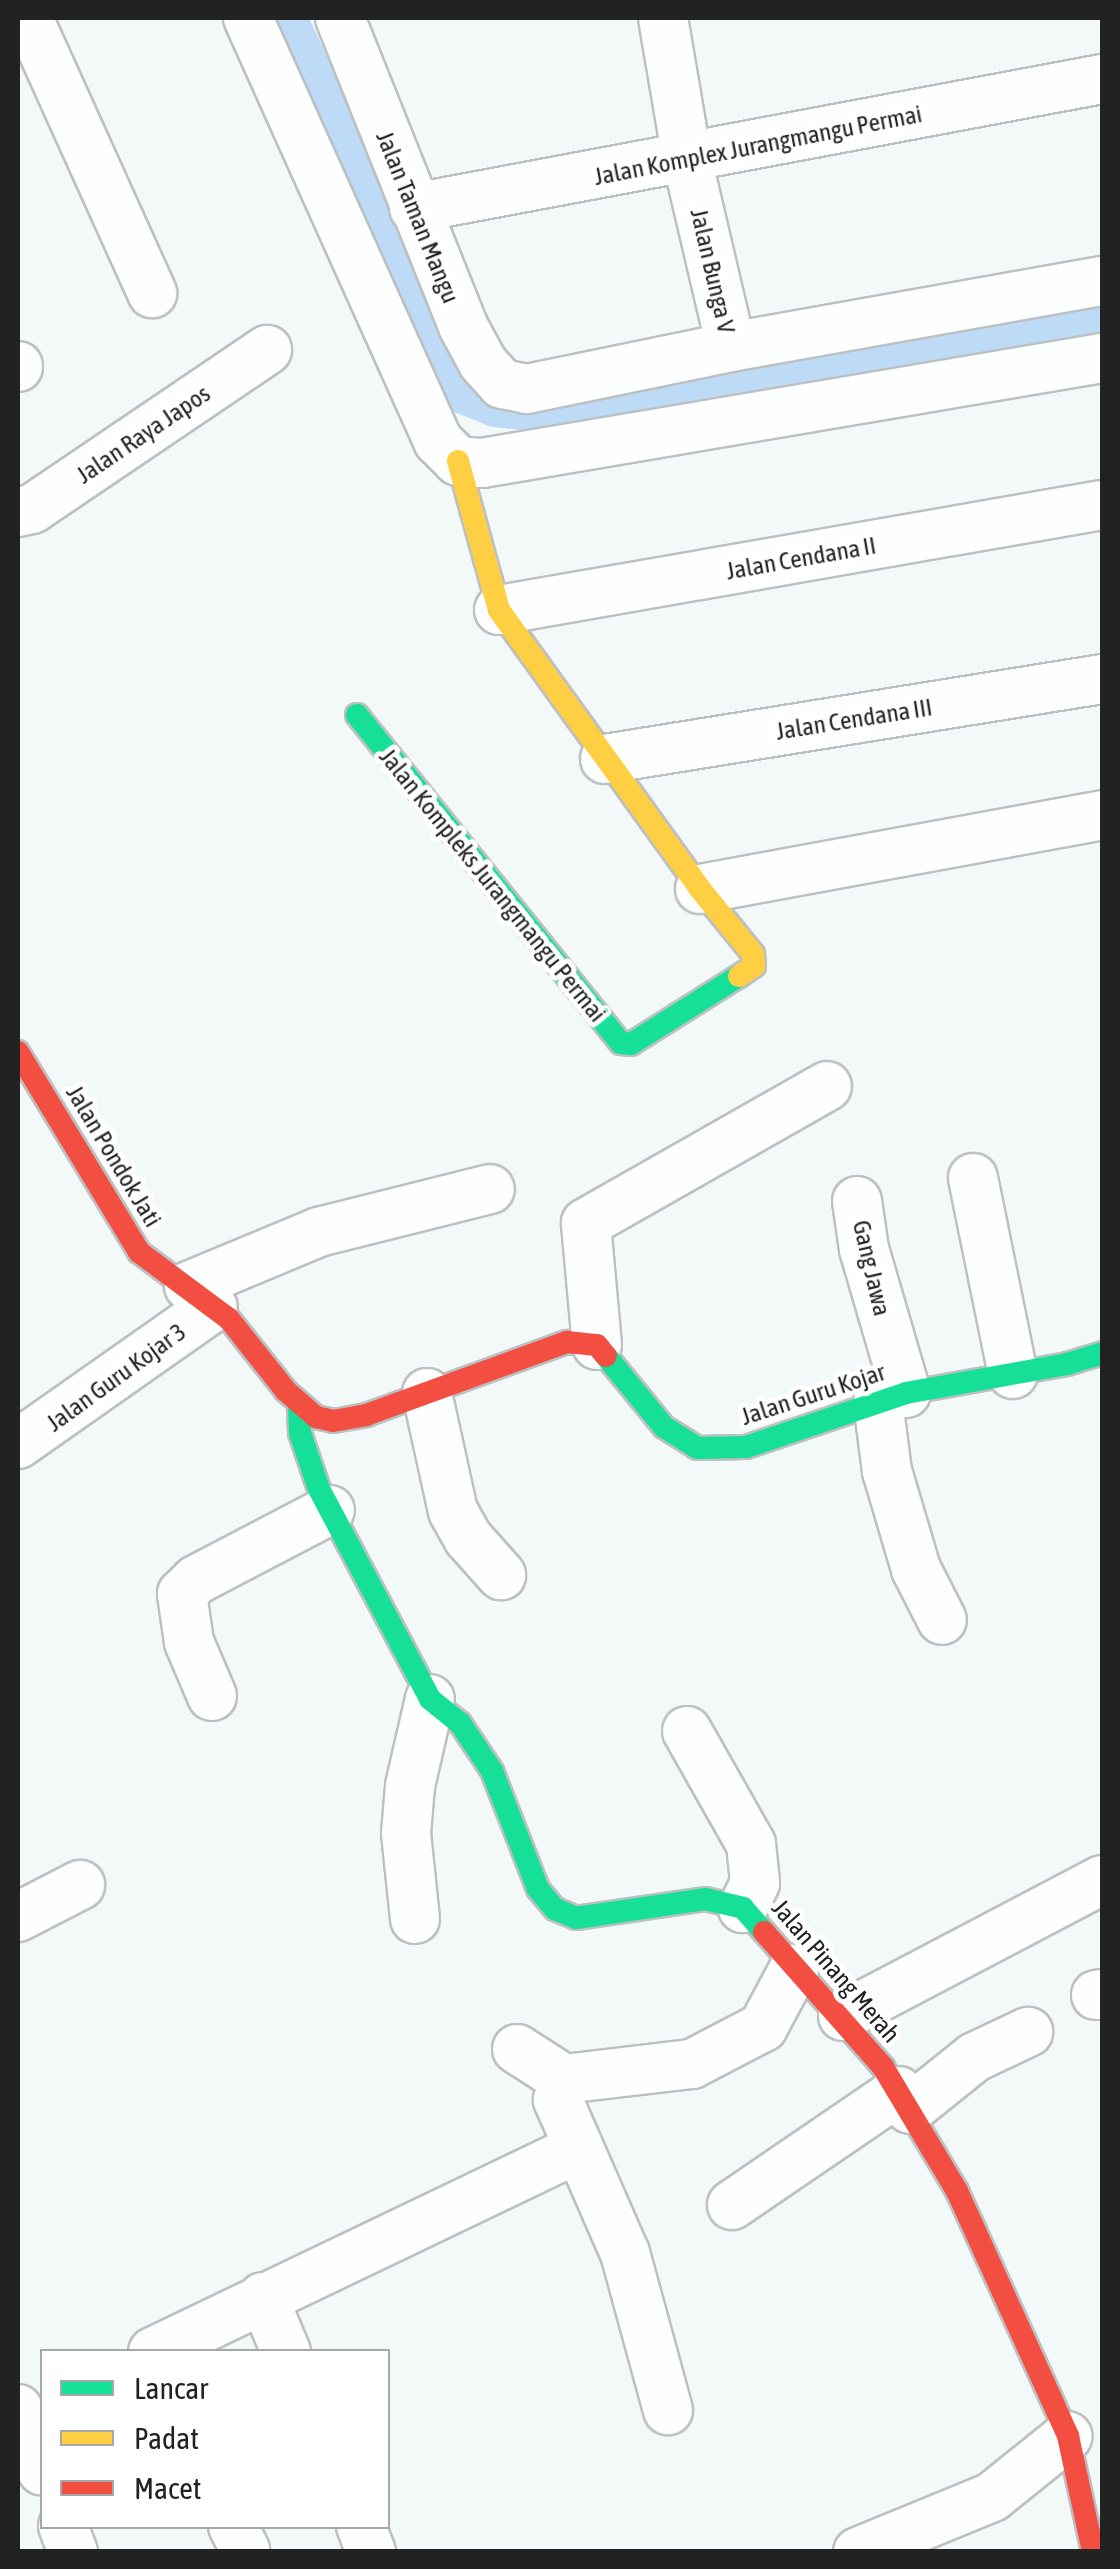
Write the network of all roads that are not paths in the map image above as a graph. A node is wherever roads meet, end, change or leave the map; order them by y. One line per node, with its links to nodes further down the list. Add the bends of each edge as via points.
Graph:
1 (28, 18): 9 (street)
2 (248, 18): 13 (street, via 438,441)
3 (342, 18): 7 (street, Jalan Taman Mangu)
4 (663, 18): 6 (street, Jalan Bunga V)
5 (1102, 79): 6 (street, Jalan Komplex Jurangmangu Permai)
6 (687, 159): 7 (street, Jalan Komplex Jurangmangu Permai); 10 (street, Jalan Bunga V)
7 (414, 208): 10 (street, Jalan Taman Mangu, via 463,326 502,384 527,389)
8 (1102, 282): 10 (street)
9 (152, 293)
10 (731, 347)
11 (266, 350): 15 (street, Jalan Raya Japos, via 32,509)
12 (1102, 358): 13 (street, via 482,463)
13 (458, 461): 16 (street, Jalan Kompleks Jurangmangu Permai)
14 (1102, 505): 16 (street, Jalan Cendana II)
15 (18, 512)
16 (499, 610): 19 (street, Jalan Kompleks Jurangmangu Permai)
17 (1102, 679): 19 (street, Jalan Cendana III)
18 (358, 715): 21 (street, Jalan Kompleks Jurangmangu Permai, via 622,1043 631,1044 754,966 753,954)
19 (606, 759): 21 (street, Jalan Kompleks Jurangmangu Permai)
20 (1102, 815): 21 (street)
21 (700, 889)
22 (23, 1070): 27 (street, Jalan Pondok Jati, via 125,1234)
23 (827, 1086): 28 (street, via 586,1223)
24 (973, 1178): 30 (street)
25 (490, 1188): 27 (street, Jalan Guru Kojar 3, via 319,1232)
26 (857, 1201): 32 (street, Gang Jawa)
27 (201, 1297): 33 (street, Jalan Pondok Jati, via 251,1342); 34 (street, Jalan Guru Kojar 3)
28 (597, 1345): 31 (street, via 567,1342); 32 (street, Jalan Guru Kojar, via 664,1427 697,1448 746,1447)
29 (1102, 1354): 30 (street, Jalan Guru Kojar)
30 (1013, 1374): 32 (street, Jalan Guru Kojar)
31 (427, 1393): 33 (street, via 332,1421); 36 (street, via 453,1511)
32 (892, 1398): 37 (street, Gang Jawa, via 890,1484 916,1569)
33 (299, 1405): 35 (street, Jalan Pinang Merah, via 300,1434)
34 (18, 1444)
35 (330, 1510): 38 (street, via 196,1580 182,1594 188,1642); 39 (street, Jalan Pinang Merah)
36 (502, 1575)
37 (942, 1620)
38 (212, 1696)
39 (430, 1699): 43 (street, Jalan Pinang Merah, via 460,1722 492,1771 538,1889 555,1909 576,1918 705,1900); 45 (street, via 410,1786)
40 (688, 1731): 43 (street, via 751,1844 755,1883)
41 (1102, 1880): 47 (street)
42 (80, 1886): 44 (street)
43 (742, 1908): 46 (street, Jalan Pinang Merah)
44 (18, 1918)
45 (415, 1919)
46 (794, 1969): 47 (street, Jalan Pinang Merah); 50 (street, via 763,2027 692,2064)
47 (842, 2016): 51 (street, Jalan Pinang Merah)
48 (1028, 2032): 51 (street)
49 (516, 2049): 50 (street)
50 (564, 2079): 52 (street, via 558,2100)
51 (904, 2100): 53 (street); 59 (street, Jalan Pinang Merah, via 957,2190)
52 (579, 2148): 54 (street); 57 (street, via 625,2253)
53 (732, 2205)
54 (262, 2297): 55 (street); 56 (street)
55 (159, 2349)
56 (285, 2349)
57 (668, 2410)
58 (28, 2411): 60 (street)
59 (1068, 2436): 61 (street, via 992,2497); 62 (street, Jalan Pinang Merah)
60 (40, 2462)
61 (858, 2552)
62 (1093, 2552)

